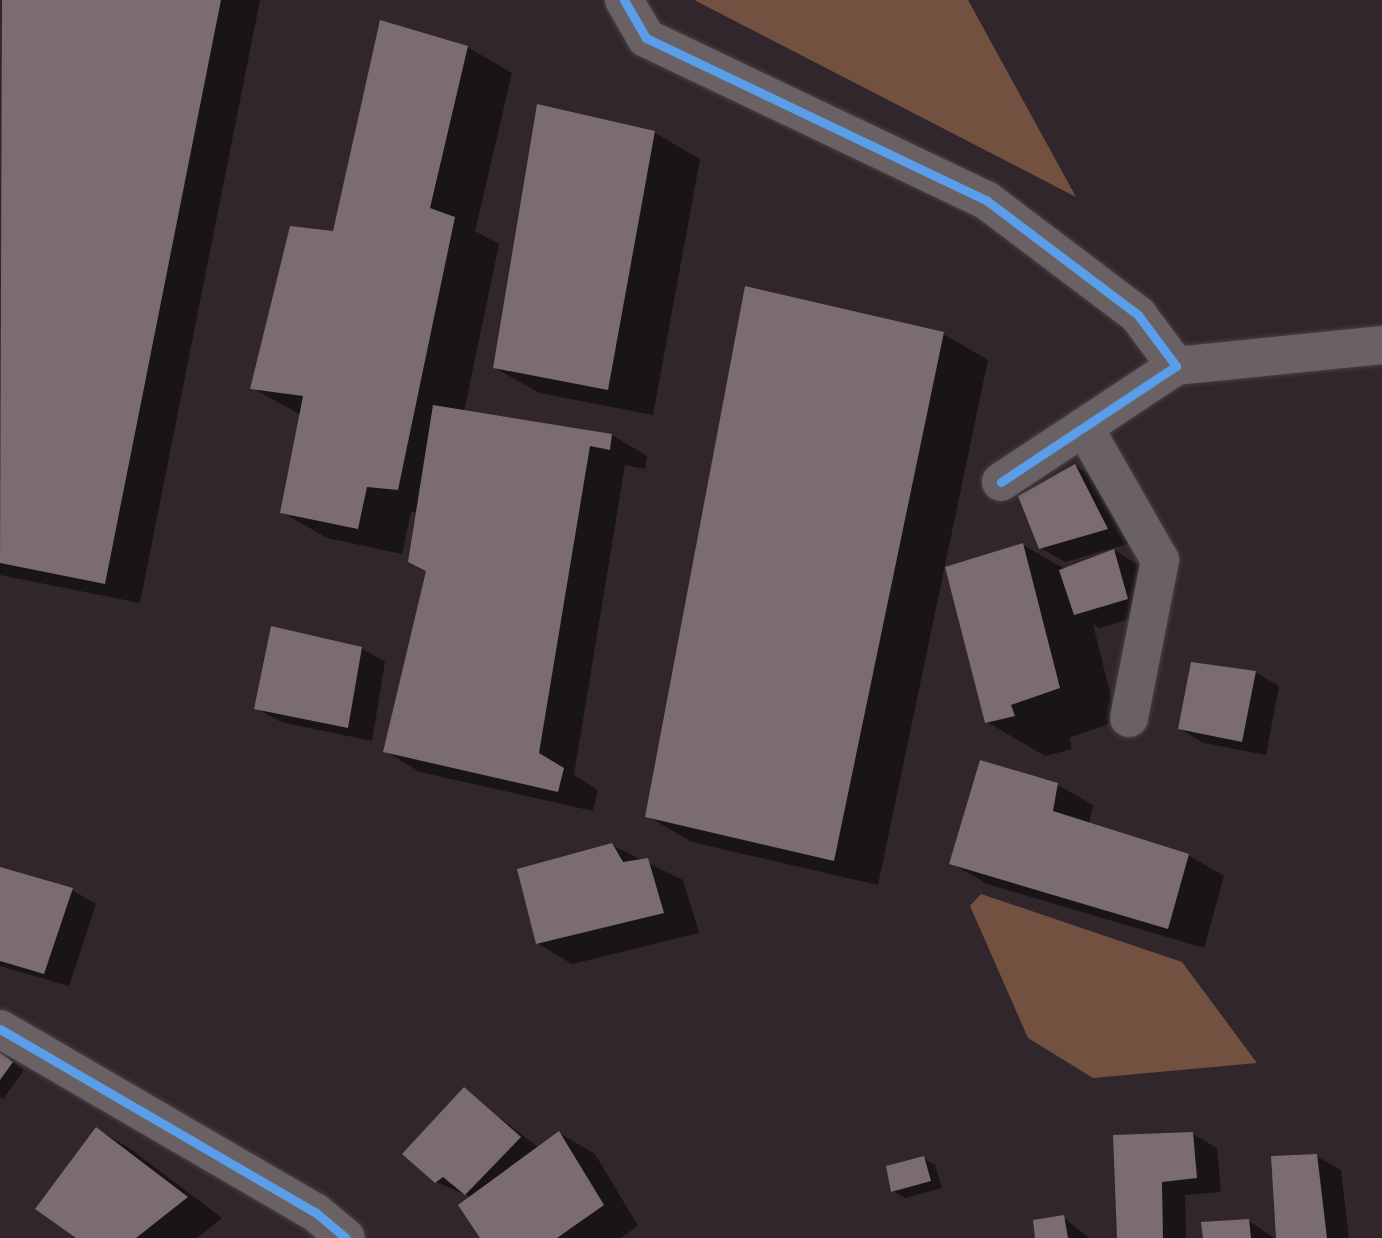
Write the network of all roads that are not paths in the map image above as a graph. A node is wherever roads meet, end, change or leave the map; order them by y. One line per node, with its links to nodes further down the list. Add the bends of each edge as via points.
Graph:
1 (624, 0): 3 (street, via 646,38 986,200 1138,315)
2 (1382, 345): 3 (street)
3 (1176, 366): 4 (street)
4 (1084, 427): 5 (street); 6 (street, via 1160,560)
5 (1001, 482)
6 (1129, 719)
7 (0, 1029): 8 (street, via 315,1212)
8 (346, 1238)

